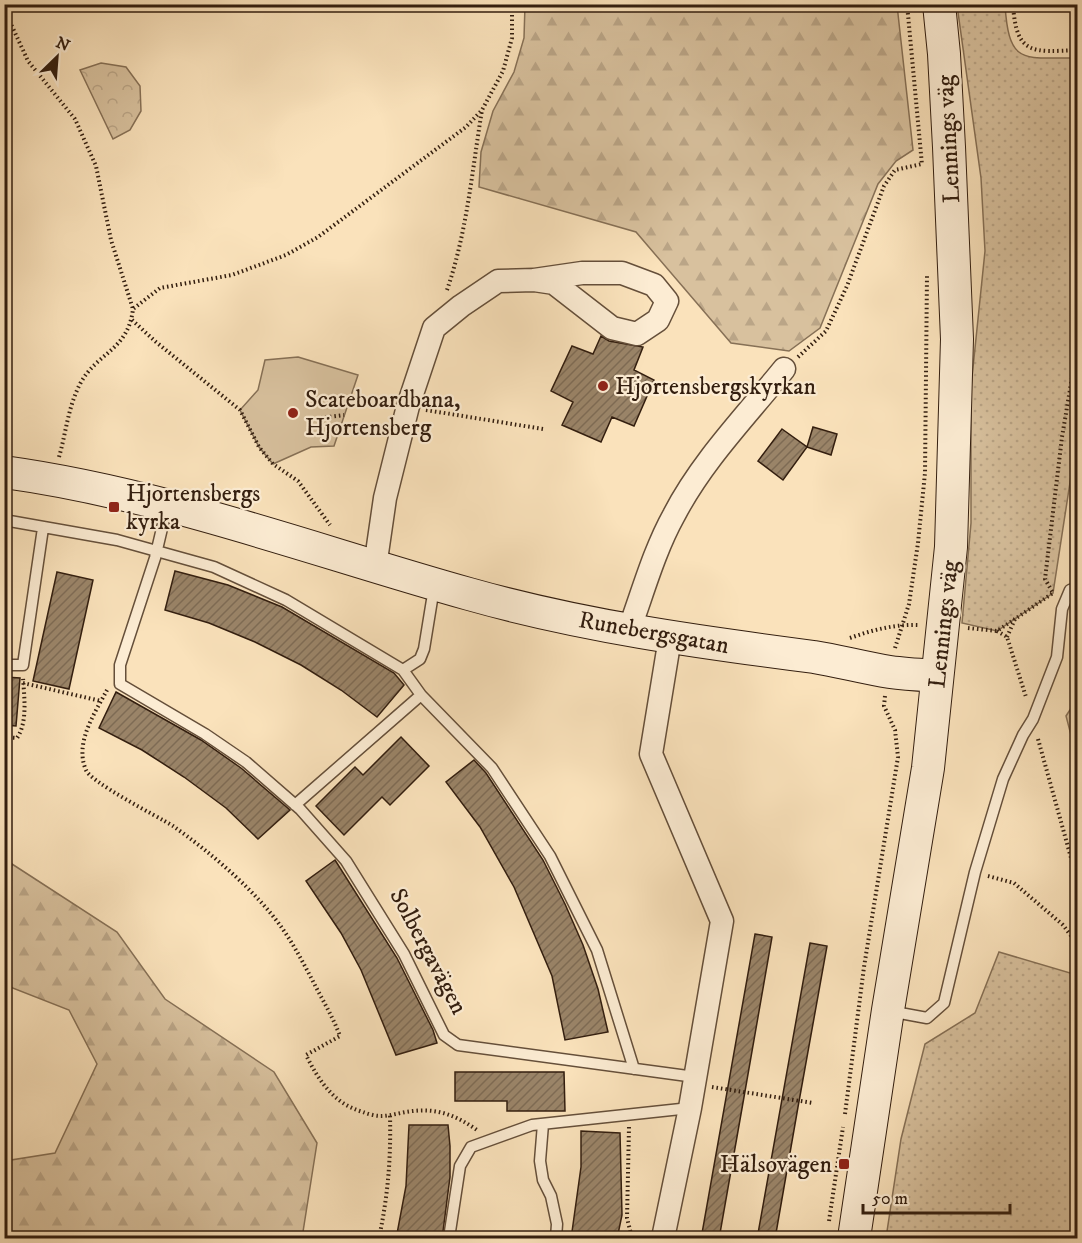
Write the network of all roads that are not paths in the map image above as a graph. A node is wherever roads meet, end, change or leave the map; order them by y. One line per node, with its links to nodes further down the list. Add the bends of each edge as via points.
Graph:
1 (939, 4): 16 (main road, Lennings väg, via 948,112 957,339 951,547)
2 (534, 280): 2 (street, via 554,283 612,328 636,334 658,320 667,301 654,285 622,273 582,273); 9 (street, via 498,282 434,328 408,406 385,498)
3 (784, 369): 12 (street, via 703,468 674,515)
4 (4, 472): 5 (main road, Runebergsgatan)
5 (168, 506): 8 (lane); 9 (main road, Runebergsgatan)
6 (4, 520): 7 (lane)
7 (43, 528): 8 (lane); 14 (lane, via 23,665)
8 (157, 550): 15 (lane, via 214,567 286,600); 18 (lane, Solbergavägen, via 120,665 120,684 246,762)
9 (375, 567): 12 (main road, Runebergsgatan, via 472,595)
10 (1077, 587): 19 (lane, via 1070,590 1062,609 1057,657 1033,719 1003,779 975,872 944,1003 927,1018)
11 (432, 600): 15 (lane, via 420,659)
12 (629, 630): 13 (main road, Runebergsgatan)
13 (670, 638): 16 (main road, Runebergsgatan); 21 (street, via 651,754 722,921)
14 (4, 665)
15 (403, 670): 17 (lane)
16 (937, 676): 19 (main road, Lennings väg, via 928,768)
17 (421, 695): 18 (lane); 20 (lane, via 492,768 550,856 597,950)
18 (295, 805): 20 (lane, Solbergavägen, via 346,861 370,898 404,954 444,1035 458,1045)
19 (888, 1010): 24 (main road, Lennings väg)
20 (634, 1069): 21 (lane, Solbergavägen)
21 (694, 1081): 22 (street)
22 (690, 1108): 23 (lane); 27 (street)
23 (543, 1124): 25 (lane, via 471,1147 460,1166); 26 (lane, via 540,1161 557,1224)
24 (841, 1234)
25 (449, 1239)
26 (556, 1239)
27 (663, 1239)

